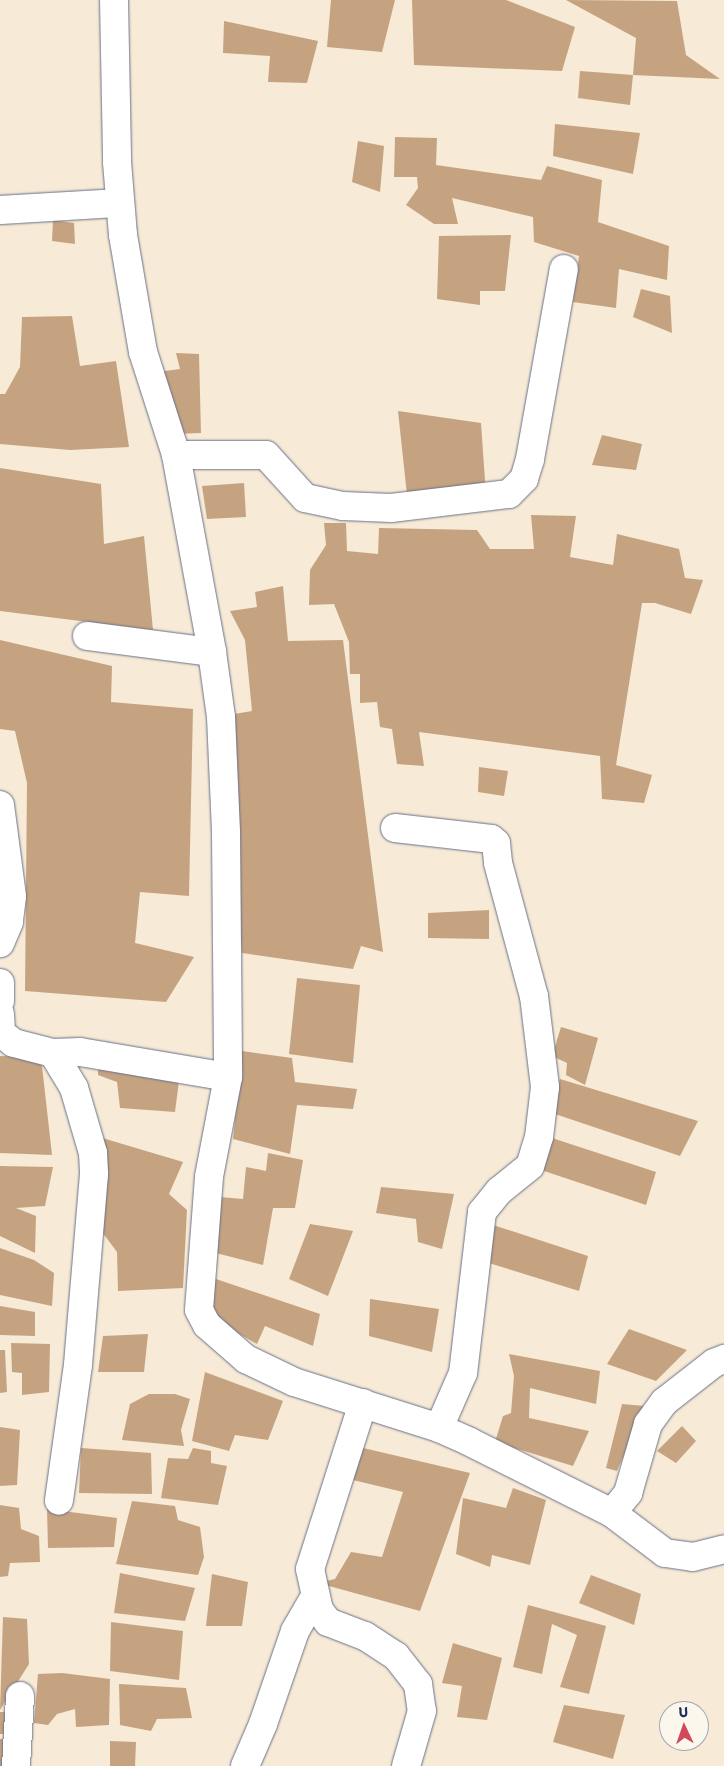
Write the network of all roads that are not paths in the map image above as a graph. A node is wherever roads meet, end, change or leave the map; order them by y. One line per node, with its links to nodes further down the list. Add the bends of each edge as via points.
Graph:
1 (114, 0): 2 (street)
2 (119, 203): 3 (street); 5 (street, via 143,352)
3 (0, 210)
4 (564, 269): 5 (street, via 530,459 524,479 509,494 391,508 343,506 304,498 266,455)
5 (176, 455): 7 (street)
6 (87, 636): 7 (street)
7 (212, 652): 13 (street, via 221,717 226,832)
8 (0, 805): 10 (street, via 12,896 9,922)
9 (395, 828): 16 (street, via 491,839 496,843 498,863 534,996 545,1087 539,1137 530,1166 499,1191 482,1212 463,1373)
10 (0, 943)
11 (0, 997): 12 (street, via 1,1032 8,1041)
12 (53, 1053): 13 (street, via 80,1052); 17 (street, via 74,1088 93,1153 94,1174 78,1366)
13 (228, 1077): 15 (street, via 209,1178 199,1310 207,1325 246,1358 294,1382)
14 (724, 1359): 18 (street, via 714,1363 664,1402 648,1424 628,1494)
15 (363, 1403): 16 (street); 20 (street, via 314,1551 310,1569)
16 (439, 1428): 18 (street)
17 (59, 1501)
18 (612, 1513): 19 (street, via 665,1553 693,1557)
19 (724, 1549)
20 (315, 1597): 23 (street, via 295,1631); 24 (street, via 328,1622 365,1636 396,1656 418,1684 422,1711)
21 (20, 1696): 22 (street)
22 (16, 1766)
23 (245, 1766)
24 (406, 1766)

